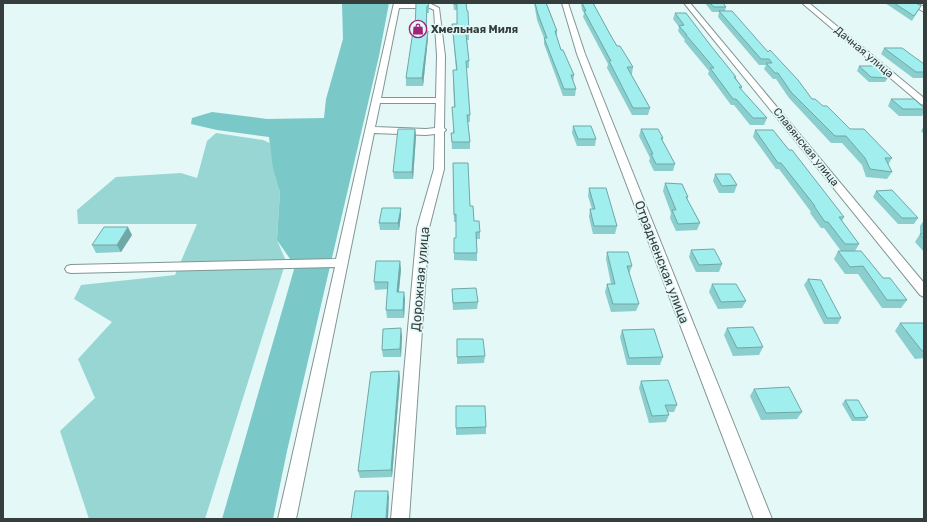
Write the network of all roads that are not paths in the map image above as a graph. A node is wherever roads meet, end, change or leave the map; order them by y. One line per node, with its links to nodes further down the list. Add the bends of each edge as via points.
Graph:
1 (565, 3): 17 (street, Отрадненская улица, via 581,54)
2 (688, 3): 14 (street, Славянская улица)
3 (805, 3): 9 (street, Дачная улица)
4 (912, 3): 6 (street)
5 (397, 4): 7 (street, Дорожная улица, via 430,6 437,9 441,56); 8 (street)
6 (924, 10)
7 (439, 100): 8 (street); 11 (street, Дорожная улица)
8 (376, 101): 10 (street)
9 (924, 102)
10 (370, 130): 11 (street); 12 (street)
11 (441, 130): 16 (street, Дорожная улица, via 439,169 423,228)
12 (341, 263): 13 (street); 15 (street)
13 (70, 269)
14 (924, 292)
15 (287, 519)
16 (400, 519)
17 (763, 519)

